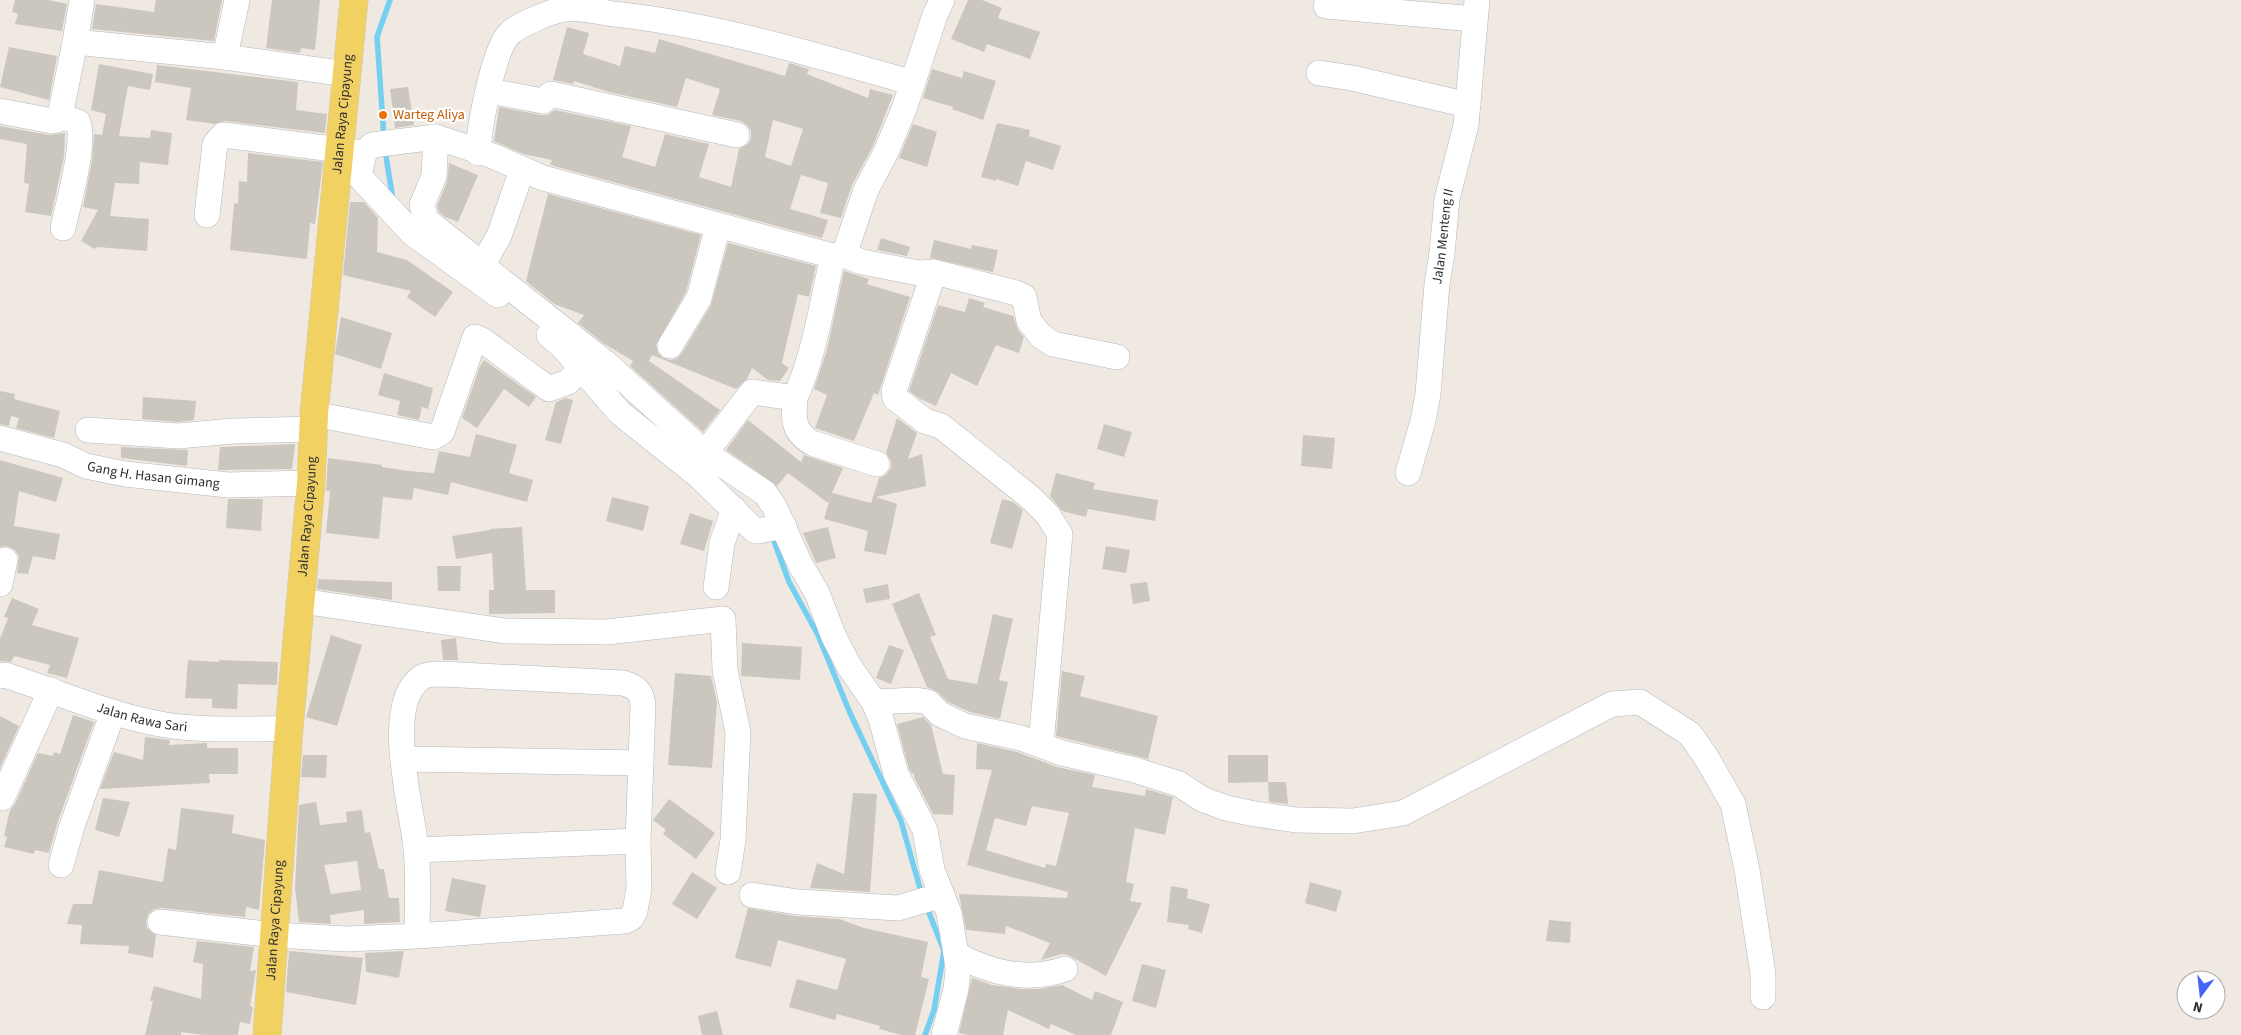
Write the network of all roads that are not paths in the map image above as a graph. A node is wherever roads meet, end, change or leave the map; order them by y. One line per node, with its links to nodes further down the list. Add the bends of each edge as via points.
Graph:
1 (237, 0): 8 (street)
2 (354, 0): 10 (main road, Jalan Raya Cipayung)
3 (942, 0): 11 (street)
4 (77, 1): 7 (street)
5 (1326, 6): 6 (street)
6 (1476, 10): 13 (street, Jalan Menteng II)
7 (75, 42): 8 (street); 15 (street)
8 (224, 57): 10 (street)
9 (1319, 73): 13 (street)
10 (347, 74): 19 (main road, Jalan Raya Cipayung)
11 (913, 83): 12 (street, via 738,36 642,17 566,9 510,33 496,60); 24 (street, via 886,152)
12 (489, 91): 16 (street, via 543,101 551,94); 18 (street)
13 (1468, 105): 36 (street, Jalan Menteng II, via 1447,199 1428,394)
14 (0, 111): 15 (street, via 52,121)
15 (60, 116): 23 (street, via 78,122 80,128 80,144)
16 (737, 135)
17 (436, 137): 18 (street); 19 (street); 25 (street, via 434,176 422,205 426,220)
18 (478, 153): 20 (street, via 493,156)
19 (361, 157): 21 (street, via 223,135 215,144); 29 (street, via 412,232 518,309 563,347); 31 (main road, Jalan Raya Cipayung)
20 (522, 170): 22 (street); 25 (street, via 499,236)
21 (207, 215)
22 (718, 226): 24 (street); 27 (street, via 699,298)
23 (63, 228)
24 (838, 255): 26 (street, via 895,269); 30 (street, via 812,352)
25 (484, 267): 34 (street, via 607,364)
26 (934, 272): 28 (street, via 1021,295 1029,321 1041,336 1053,344); 49 (street, via 894,392 895,398 925,421 941,426 1031,498 1060,534)
27 (670, 346)
28 (1118, 357)
29 (581, 368): 31 (street, via 568,382 549,389 475,337 442,432 433,436); 34 (street, via 620,413)
30 (795, 398): 34 (street, via 752,392); 35 (street, via 794,426 805,439)
31 (313, 421): 32 (street, via 178,436); 37 (main road, Jalan Raya Cipayung)
32 (88, 430)
33 (0, 438): 37 (street, Gang H. Hasan Gimang, via 63,455 86,466 125,474 228,485)
34 (693, 456): 38 (street); 39 (street, via 765,493 774,506)
35 (876, 464)
36 (1408, 473)
37 (311, 483): 41 (main road, Jalan Raya Cipayung)
38 (734, 509): 39 (street, via 754,530); 40 (street, via 722,543)
39 (774, 528): 46 (street, via 817,593 849,666)
40 (716, 588)
41 (307, 602): 42 (main road, Jalan Raya Cipayung); 56 (street, via 505,631 606,632 723,619 725,670 738,732 733,840)
42 (304, 634): 43 (street); 48 (main road, Jalan Raya Cipayung)
43 (308, 667)
44 (0, 676): 45 (street, Jalan Rawa Sari)
45 (51, 690): 47 (street, Jalan Rawa Sari); 52 (street)
46 (874, 702): 49 (street, via 928,702 940,714 965,726); 58 (street, via 896,774 924,830 932,870)
47 (113, 712): 48 (street, Jalan Rawa Sari, via 156,723 191,727); 55 (street)
48 (289, 729): 60 (main road, Jalan Raya Cipayung)
49 (1041, 744): 64 (street, via 1062,753 1172,782 1226,808 1296,820 1353,821 1403,814 1612,704 1640,702 1690,734 1734,804 1762,964)
50 (403, 759): 51 (street); 51 (street, via 402,714 406,699 414,684 424,676 441,674 635,687 642,695); 54 (street)
51 (641, 763): 53 (street)
52 (2, 798)
53 (638, 841): 54 (street); 61 (street, via 635,911 625,921)
54 (416, 850): 61 (street)
55 (61, 866)
56 (728, 872)
57 (752, 894): 58 (street, via 798,902 898,908)
58 (942, 895): 62 (street, via 949,913)
59 (160, 922): 60 (street)
60 (275, 935): 61 (street, via 346,939); 65 (main road, Jalan Raya Cipayung)
61 (417, 936)
62 (956, 954): 63 (street, via 987,969 1017,975); 66 (street, via 956,989)
63 (1065, 970)
64 (1763, 997)
65 (266, 1035)
66 (944, 1035)

